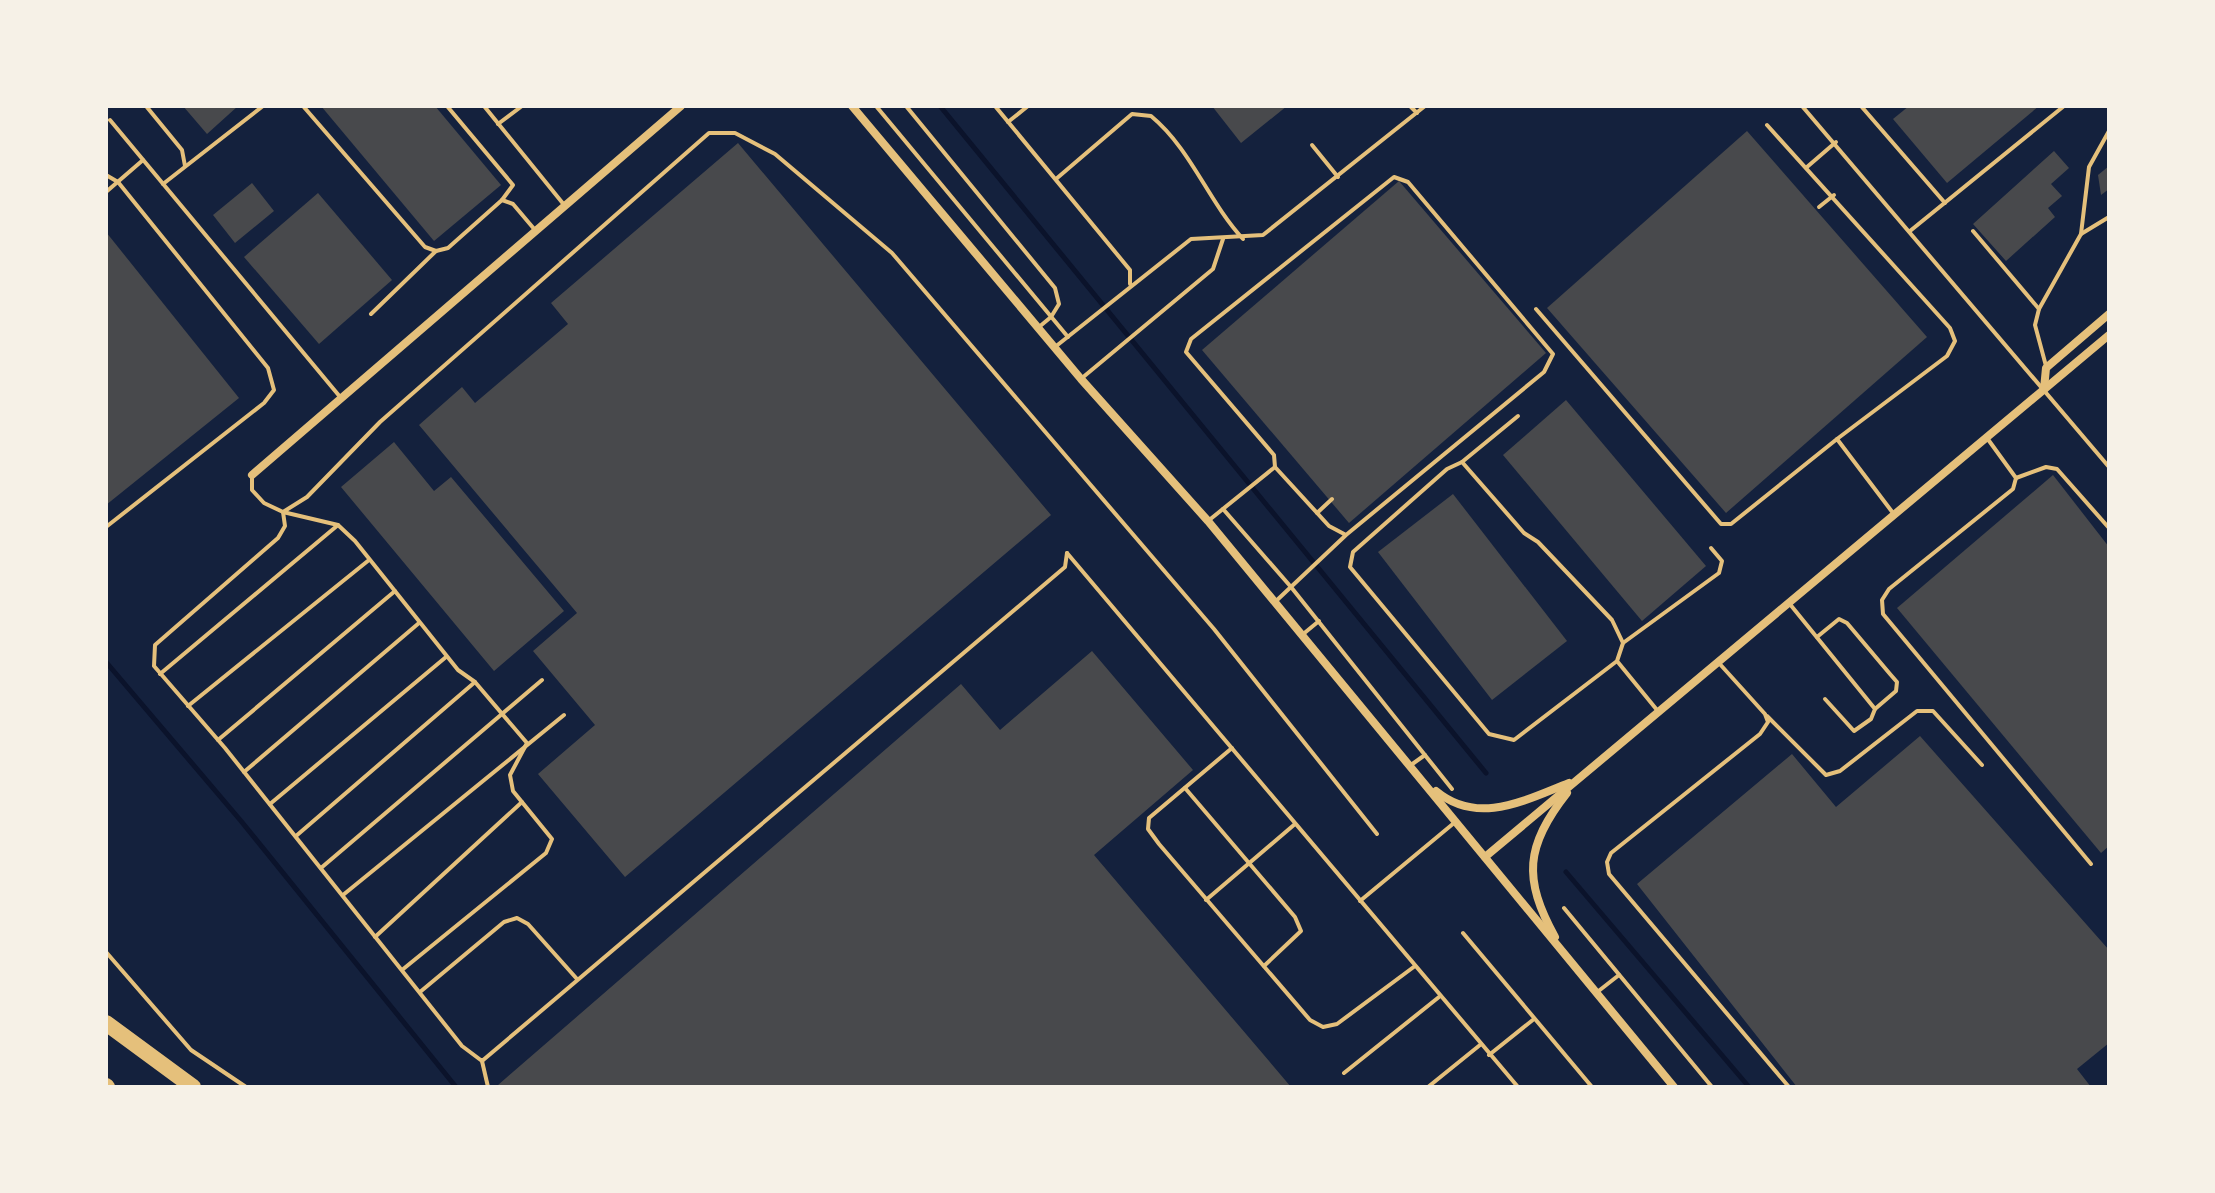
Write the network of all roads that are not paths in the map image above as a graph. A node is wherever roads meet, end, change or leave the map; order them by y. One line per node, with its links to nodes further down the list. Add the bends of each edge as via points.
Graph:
1 (146, 106): 27 (lane, via 182,150)
2 (263, 106): 27 (lane)
3 (303, 106): 47 (lane, via 425,247)
4 (447, 106): 36 (lane, via 513,185)
5 (484, 106): 21 (lane)
6 (522, 106): 21 (lane)
7 (681, 106): 38 (street)
8 (852, 106): 54 (street)
9 (876, 106): 53 (lane)
10 (906, 106): 53 (lane, via 1055,288 1059,304)
11 (995, 106): 20 (lane)
12 (1028, 106): 20 (lane)
13 (1410, 106): 18 (lane)
14 (1425, 106): 18 (lane)
15 (1802, 106): 24 (lane)
16 (1861, 106): 37 (lane)
17 (2064, 106): 37 (lane)
18 (1417, 113): 30 (lane)
19 (110, 120): 26 (lane)
20 (1008, 122): 31 (lane)
21 (498, 124): 38 (lane)
22 (1767, 125): 28 (lane)
23 (2109, 131): 44 (lane, via 2089,167)
24 (1836, 142): 28 (lane); 42 (lane)
25 (1312, 145): 30 (lane)
26 (143, 160): 32 (lane); 33 (lane)
27 (185, 166): 33 (lane)
28 (1807, 167): 35 (lane)
29 (106, 175): 32 (lane)
30 (1338, 177): 46 (lane, via 1263,235)
31 (1056, 179): 46 (lane, via 1132,114 1151,116); 48 (lane, via 1130,270)
32 (118, 182): 34 (lane); 77 (lane, via 268,368 274,390)
33 (163, 184): 61 (lane)
34 (106, 192)
35 (1834, 195): 39 (lane); 64 (lane, via 1950,328 1955,341 1947,356)
36 (502, 200): 41 (lane, via 513,204); 47 (lane, via 448,248)
37 (1945, 203): 42 (lane)
38 (565, 206): 41 (street)
39 (1819, 207)
40 (2109, 217): 44 (lane)
41 (536, 231): 61 (street)
42 (1910, 231): 60 (lane)
43 (1973, 231): 50 (lane)
44 (2081, 234): 50 (lane)
45 (1223, 239): 46 (lane); 48 (lane, via 1191,239); 59 (lane, via 1213,269)
46 (1243, 239)
47 (436, 251): 51 (lane)
48 (1130, 284): 56 (lane)
49 (1536, 309): 64 (lane, via 1721,524 1731,524)
50 (2039, 309): 58 (lane, via 2035,325)
51 (371, 314)
52 (2109, 314): 58 (street)
53 (1051, 317): 54 (lane); 56 (lane)
54 (1038, 328): 57 (street)
55 (2109, 335): 60 (street)
56 (1068, 337): 57 (lane)
57 (1054, 347): 59 (street)
58 (2046, 368): 60 (street)
59 (1081, 379): 75 (street)
60 (2044, 389): 63 (street); 67 (lane)
61 (341, 398): 68 (street)
62 (1518, 416): 65 (lane)
63 (1987, 438): 69 (lane); 74 (street)
64 (1837, 439): 74 (lane)
65 (1462, 462): 90 (lane, via 1612,620); 92 (lane, via 1447,469 1353,552 1350,567 1489,734 1514,740)
66 (1275, 467): 71 (lane); 73 (lane); 79 (lane, via 1274,455 1186,352 1191,339 1381,183 1394,177 1408,182 1553,354 1544,372)
67 (2109, 467)
68 (252, 475): 72 (lane, via 252,490)
69 (2016, 478): 78 (lane, via 2046,467 2057,469); 122 (lane, via 2013,489 1889,589 1882,600 1883,614)
70 (1332, 499): 73 (lane)
71 (1223, 509): 75 (lane); 82 (lane)
72 (283, 512): 76 (lane); 94 (lane, via 285,526 278,538 155,645 154,666); 119 (lane, via 307,497 380,422 709,133 735,133 775,154 892,253 1214,629)
73 (1317, 513): 79 (lane)
74 (1894, 515): 85 (street)
75 (1208, 521): 84 (street)
76 (338, 525): 81 (lane); 94 (lane)
77 (106, 527)
78 (2109, 528)
79 (1346, 535): 82 (lane)
80 (1711, 548): 90 (lane, via 1722,561 1719,573)
81 (369, 560): 83 (lane); 98 (lane)
82 (1291, 587): 84 (lane); 86 (lane)
83 (395, 591): 87 (lane); 104 (lane)
84 (1275, 602): 88 (street)
85 (1789, 603): 89 (lane); 93 (street)
86 (1319, 621): 88 (lane); 107 (lane)
87 (420, 622): 91 (lane); 110 (lane)
88 (1302, 635): 109 (street)
89 (1817, 637): 99 (lane); 99 (lane, via 1839,619 1847,623 1897,682 1896,691)
90 (1623, 643): 92 (lane)
91 (447, 656): 96 (lane); 116 (lane)
92 (1617, 661): 101 (lane)
93 (1718, 662): 101 (street); 102 (lane)
94 (160, 674): 98 (lane)
95 (542, 680): 100 (lane)
96 (475, 682): 100 (lane); 120 (lane)
97 (1825, 699): 99 (lane, via 1854,731 1871,719)
98 (188, 706): 104 (lane)
99 (1875, 709)
100 (500, 712): 105 (lane); 124 (lane)
101 (1659, 712): 112 (street)
102 (1765, 714): 108 (lane, via 1826,775 1840,771 1917,711 1933,711); 155 (lane, via 1768,722 1760,734 1611,853 1607,862 1609,874)
103 (564, 715): 105 (lane)
104 (218, 740): 110 (lane)
105 (527, 743): 115 (lane, via 510,775); 125 (lane)
106 (1232, 748): 113 (lane); 118 (lane); 137 (lane, via 1067,553 1065,567)
107 (1425, 755): 109 (lane); 114 (lane)
108 (1982, 765)
109 (1410, 766): 111 (street)
110 (244, 772): 116 (lane)
111 (1421, 779): 112 (street, via 1447,800 1477,809 1511,807); 117 (street)
112 (1577, 780): 121 (street); 132 (street, via 1550,814 1532,865 1533,894)
113 (1185, 788): 123 (lane); 126 (lane, via 1149,818 1148,829)
114 (1452, 789)
115 (522, 802): 130 (lane); 135 (lane, via 552,839 546,853)
116 (270, 804): 120 (lane)
117 (1456, 821): 121 (street); 127 (lane)
118 (1295, 824): 123 (lane); 127 (lane)
119 (1377, 834)
120 (296, 836): 124 (lane)
121 (1485, 857): 132 (street)
122 (2091, 864)
123 (1248, 865): 126 (lane); 133 (lane, via 1295,917 1301,931)
124 (321, 868): 125 (lane)
125 (343, 895): 130 (lane)
126 (1206, 900): 133 (lane)
127 (1360, 901): 134 (lane)
128 (1564, 908): 136 (lane)
129 (1463, 933): 141 (lane)
130 (375, 937): 135 (lane)
131 (106, 952): 148 (lane, via 191,1050)
132 (1565, 954): 139 (street)
133 (1264, 966): 134 (lane, via 1310,1020 1323,1027 1337,1024)
134 (1415, 966): 140 (lane)
135 (402, 970): 138 (lane)
136 (1619, 975): 139 (lane); 154 (lane)
137 (577, 979): 138 (lane, via 517,918 504,922); 145 (lane)
138 (420, 992): 145 (lane, via 462,1046)
139 (1596, 993): 153 (street)
140 (1439, 997): 143 (lane); 146 (lane)
141 (1534, 1018): 144 (lane); 152 (lane)
142 (106, 1023): 147 (highway)
143 (1480, 1045): 144 (lane); 150 (lane)
144 (1489, 1055): 151 (lane)
145 (482, 1061): 149 (lane)
146 (1344, 1073)
147 (193, 1087)
148 (246, 1087)
149 (488, 1087)
150 (1428, 1087)
151 (1518, 1087)
152 (1592, 1087)
153 (1674, 1087)
154 (1712, 1087)
155 (1789, 1087)

